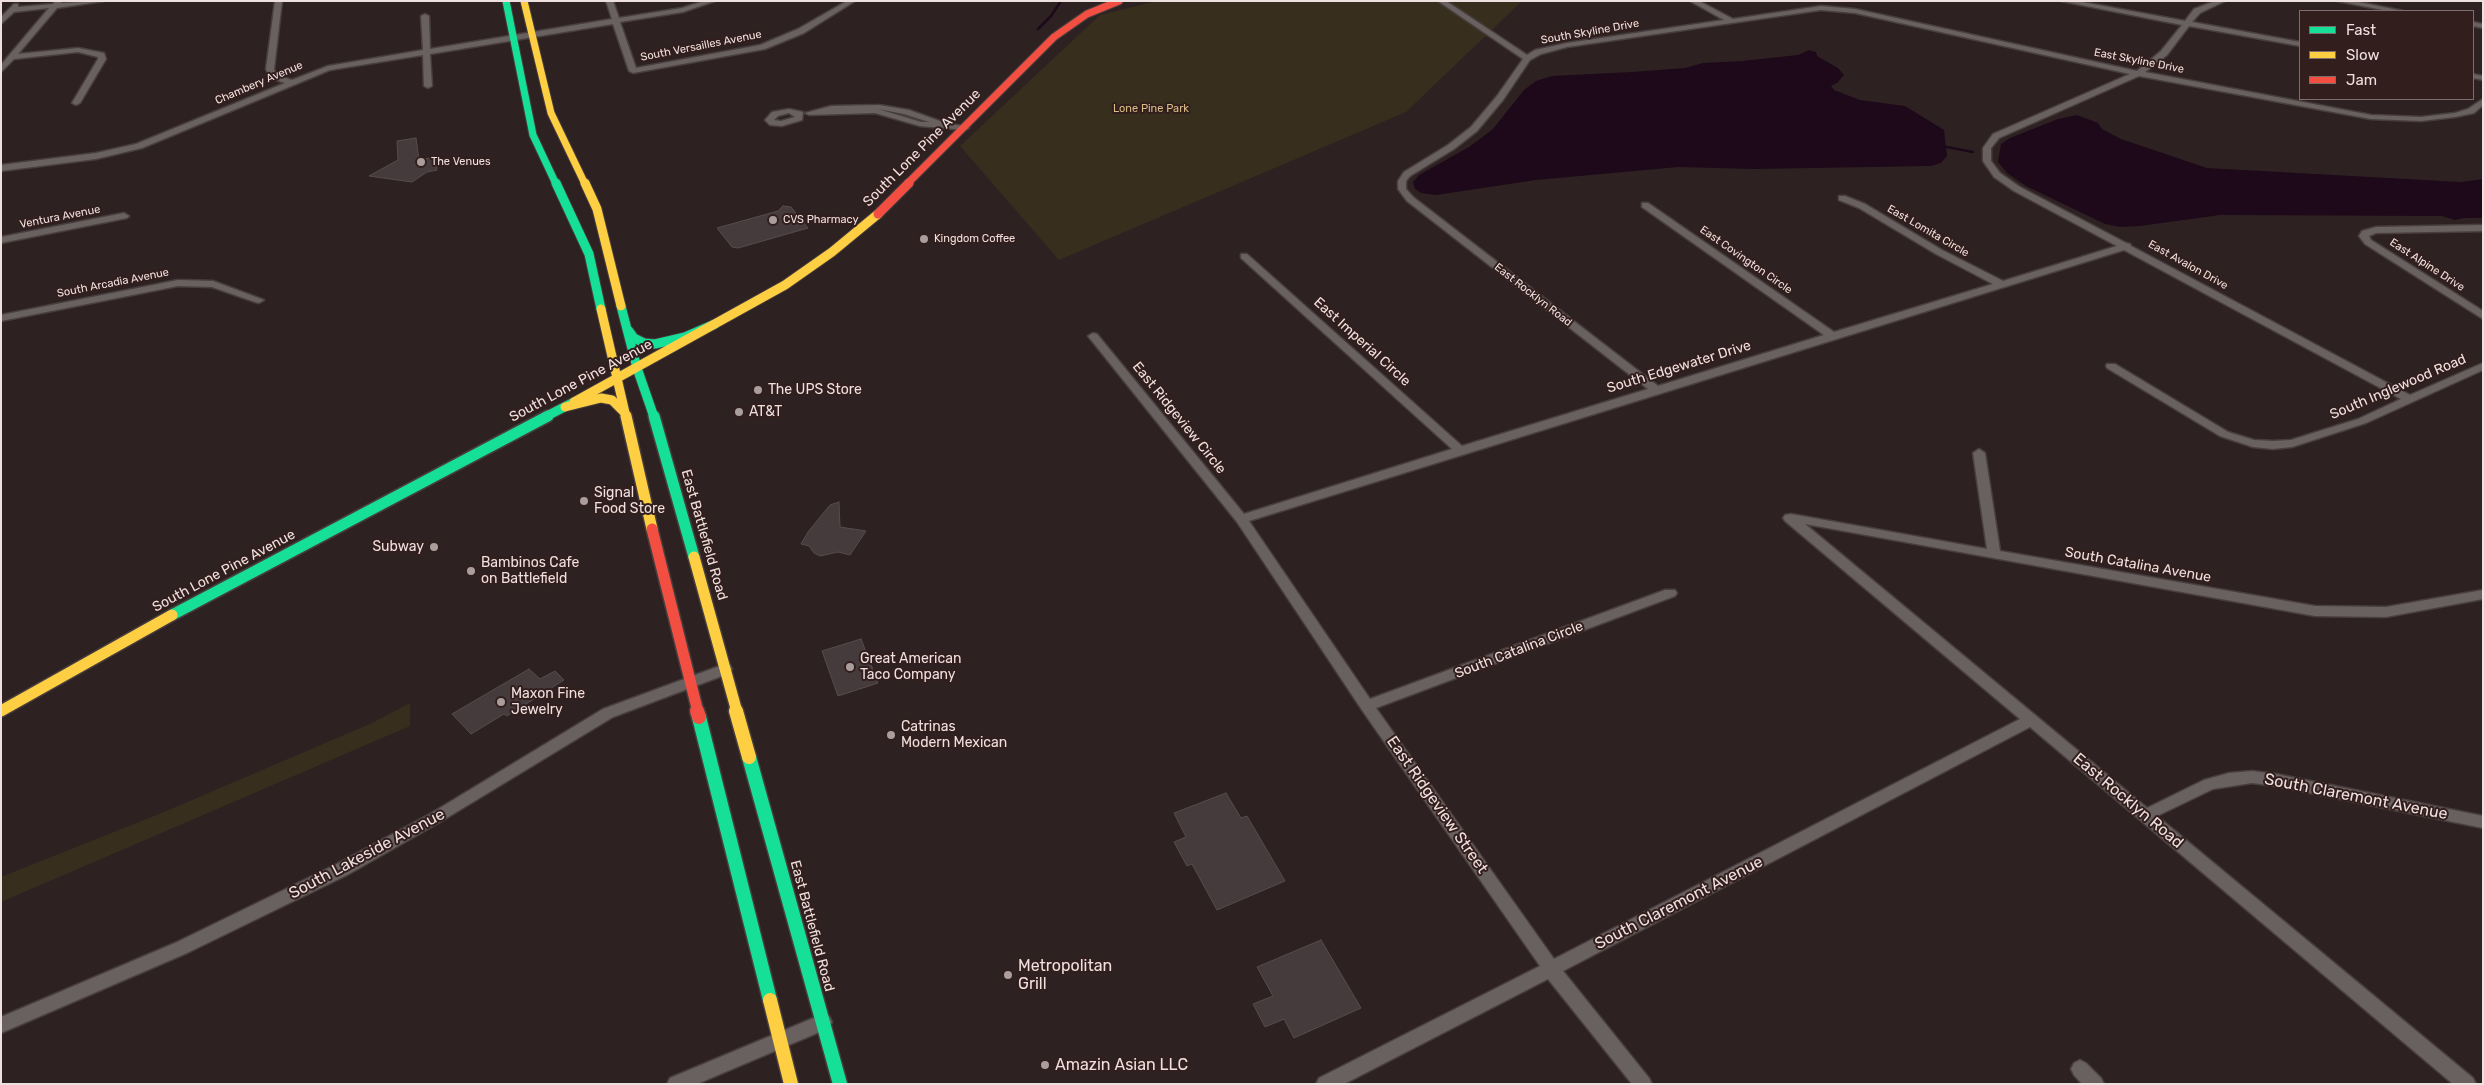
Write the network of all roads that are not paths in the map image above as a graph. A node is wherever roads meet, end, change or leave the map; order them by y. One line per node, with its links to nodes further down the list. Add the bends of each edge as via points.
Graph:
1 (19, 1): 16 (street)
2 (101, 1): 15 (street)
3 (279, 1): 32 (street, via 270,69 274,76)
4 (506, 1): 25 (main road)
5 (524, 1): 24 (main road, East Battlefield Road)
6 (609, 1): 21 (street)
7 (712, 1): 21 (street, Chambery Avenue, via 683,10)
8 (852, 1): 21 (street, South Versailles Avenue, via 801,31 762,47 633,71)
9 (1119, 1): 37 (main road, South Lone Pine Avenue, via 1087,14 1054,37)
10 (1441, 1): 29 (street)
11 (1694, 1): 20 (street)
12 (2064, 1): 23 (street)
13 (2222, 1): 23 (street, via 2197,11)
14 (2340, 1): 17 (street)
15 (57, 4): 16 (street); 28 (street)
16 (12, 10): 22 (street)
17 (2393, 10)
18 (1855, 11): 20 (street, South Skyline Drive, via 1821,8); 31 (street, East Skyline Drive)
19 (424, 16): 27 (street)
20 (1730, 20): 29 (street, South Skyline Drive, via 1567,45)
21 (616, 21): 24 (street, Chambery Avenue)
22 (1, 22)
23 (2185, 23): 26 (street); 31 (street, via 2164,53)
24 (531, 35): 25 (street, Chambery Avenue); 52 (main road, East Battlefield Road, via 552,113 598,209)
25 (514, 38): 27 (street, Chambery Avenue); 58 (main road, via 533,135 589,254)
26 (2299, 44)
27 (427, 52): 32 (street, Chambery Avenue, via 328,68); 33 (street)
28 (12, 57): 30 (street); 35 (street, via 78,50 100,55 102,59)
29 (1527, 58): 40 (street, South Skyline Drive, via 1474,129 1407,174 1402,181 1402,189)
30 (1, 70)
31 (2139, 73): 34 (street, East Skyline Drive, via 2371,117 2421,119 2471,112); 45 (street, East Avalon Drive, via 1996,136 1987,148 1986,157 1997,175 2017,189)
32 (291, 82): 38 (street, Chambery Avenue, via 139,146 96,156)
33 (428, 86)
34 (2483, 101)
35 (76, 103)
36 (800, 114): 37 (street, via 832,108 892,108 929,123)
37 (965, 128): 51 (main road, South Lone Pine Avenue, via 894,201 853,236 785,285)
38 (1, 168)
39 (1842, 198): 47 (street, East Lomita Circle)
40 (1410, 200): 59 (street, East Rocklyn Road)
41 (1645, 205): 54 (street, East Covington Circle)
42 (124, 216): 44 (street, Ventura Avenue)
43 (2483, 228): 49 (street, East Alpine Drive, via 2380,230 2365,233 2364,237)
44 (1, 240)
45 (2127, 246): 47 (street, South Edgewater Drive); 60 (street, East Avalon Drive)
46 (1244, 256): 63 (street, East Imperial Circle)
47 (2001, 284): 54 (street, South Edgewater Drive)
48 (259, 300): 50 (street, South Arcadia Avenue, via 213,284 183,283)
49 (2483, 316)
50 (1, 318)
51 (715, 324): 52 (main road, via 686,337 655,344 639,340); 57 (main road, South Lone Pine Avenue)
52 (629, 331): 57 (main road, East Battlefield Road)
53 (1093, 336): 66 (street, East Ridgeview Circle)
54 (1832, 336): 59 (street, South Edgewater Drive)
55 (2111, 366): 60 (street, South Inglewood Road, via 2224,434 2253,443 2292,443 2362,421)
56 (2483, 366): 60 (street, South Inglewood Road)
57 (637, 368): 58 (main road, South Lone Pine Avenue); 70 (main road, East Battlefield Road, via 658,428)
58 (616, 380): 61 (main road, South Lone Pine Avenue); 62 (main road)
59 (1656, 390): 63 (street, South Edgewater Drive)
60 (2409, 399)
61 (565, 407): 62 (main road, via 601,398 612,400); 73 (main road, South Lone Pine Avenue, via 114,646)
62 (624, 412): 71 (main road)
63 (1460, 450): 66 (street, South Edgewater Drive)
64 (1979, 453): 67 (street)
65 (1789, 518): 67 (street, South Catalina Avenue); 74 (street, East Rocklyn Road)
66 (1241, 519): 72 (street, East Ridgeview Street)
67 (1994, 554): 69 (street, South Catalina Avenue, via 2333,613 2402,610)
68 (1670, 593): 72 (street, South Catalina Circle)
69 (2483, 594)
70 (725, 669): 71 (street, South Lakeside Avenue); 78 (main road, East Battlefield Road)
71 (691, 680): 79 (street, South Lakeside Avenue, via 594,720 435,818 290,896 182,948); 80 (main road)
72 (1367, 706): 77 (street, East Ridgeview Street)
73 (1, 711)
74 (2031, 720): 75 (street, East Rocklyn Road); 77 (street, South Claremont Avenue)
75 (2146, 816): 76 (street, South Claremont Avenue, via 2209,784 2252,777); 88 (street, East Rocklyn Road)
76 (2483, 822)
77 (1551, 969): 85 (street, South Claremont Avenue); 86 (street, East Ridgeview Street)
78 (823, 1022): 80 (street); 84 (main road, East Battlefield Road)
79 (1, 1025)
80 (780, 1039): 82 (street); 83 (main road)
81 (2080, 1069): 87 (street)
82 (676, 1084)
83 (791, 1084)
84 (840, 1084)
85 (1325, 1084)
86 (1643, 1084)
87 (2095, 1084)
88 (2467, 1084)

